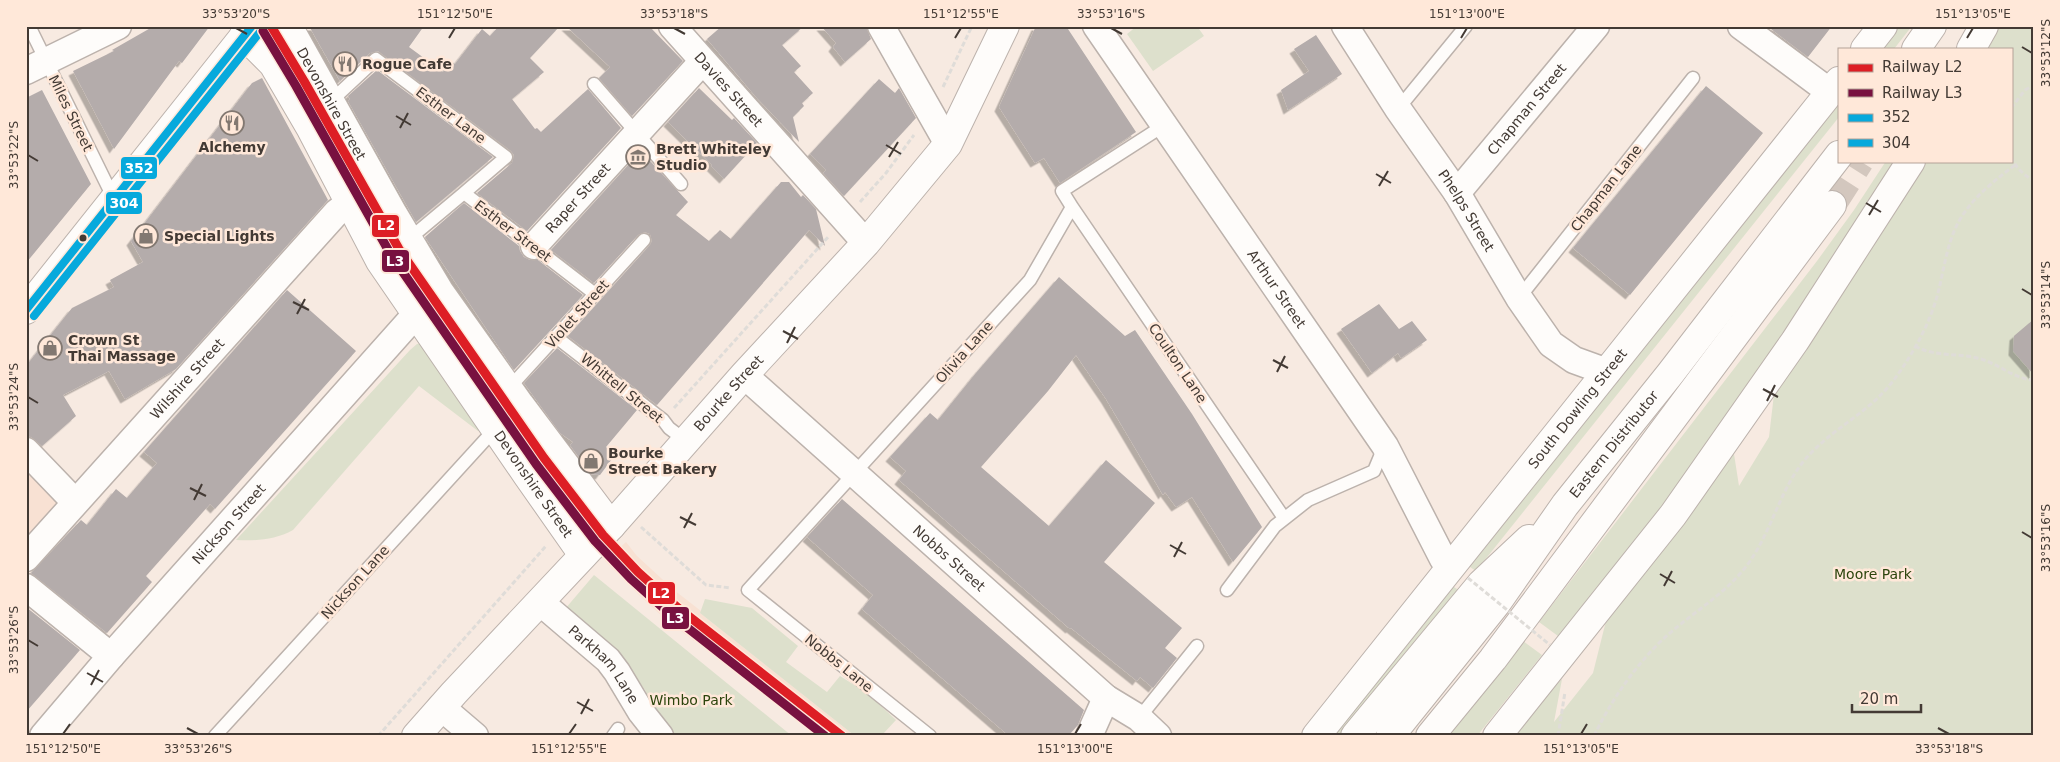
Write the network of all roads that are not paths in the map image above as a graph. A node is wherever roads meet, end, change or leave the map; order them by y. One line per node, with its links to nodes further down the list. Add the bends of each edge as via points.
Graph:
1 (28, 26): 20 (lane, Miles Street)
2 (118, 26): 20 (street)
3 (288, 26): 24 (main road, Devonshire Street)
4 (672, 26): 19 (street, Davies Street)
5 (881, 26): 28 (street)
6 (1006, 26): 28 (main road, Bourke Street)
7 (1096, 26): 26 (street, Arthur Street)
8 (1345, 26): 25 (street, Phelps Street)
9 (1466, 26): 25 (lane)
10 (1596, 26): 33 (street, Chapman Street)
11 (1741, 26): 23 (street)
12 (1883, 26): 16 (main road)
13 (1932, 26): 17 (main road)
14 (1984, 26): 18 (main road)
15 (248, 31): 34 (main road); 35 (main road, Devonshire Street, via 273,64)
16 (1866, 48)
17 (1917, 48)
18 (1972, 48)
19 (702, 62): 27 (street, Raper Street); 40 (street, Davies Street)
20 (36, 66): 34 (lane, Miles Street)
21 (1693, 78): 43 (lane, Chapman Lane)
22 (594, 84): 27 (lane)
23 (1835, 86): 47 (main road, South Dowling Street)
24 (331, 101): 32 (lane, Esther Lane, via 376,59 506,157); 38 (main road, Devonshire Street)
25 (1398, 108): 33 (street, Phelps Street)
26 (1163, 126): 37 (lane, via 1062,191); 52 (street, Arthur Street)
27 (637, 133): 31 (lane); 41 (street, Raper Street)
28 (948, 144): 40 (main road, Bourke Street)
29 (1838, 156): 56 (main road, Eastern Distributor)
30 (1910, 162): 83 (main road, via 1795,341 1673,515)
31 (681, 184)
32 (464, 193): 38 (lane, Esther Street); 41 (lane, Esther Street)
33 (1457, 193): 43 (street, Phelps Street)
34 (114, 199): 44 (main road)
35 (350, 202): 45 (main road, Devonshire Street, via 380,261); 55 (street, Wilshire Street)
36 (1832, 205): 82 (main road, via 1493,659)
37 (1072, 207): 54 (lane, Olivia Lane, via 1030,280); 57 (lane, Coulton Lane)
38 (409, 239): 49 (main road, Devonshire Street, via 439,291)
39 (644, 240): 42 (lane, Violet Street)
40 (866, 242): 48 (main road, Bourke Street)
41 (534, 246): 42 (lane, Esther Street)
42 (595, 294): 46 (lane, Violet Street)
43 (1519, 298): 47 (street, Phelps Street, via 1551,344 1574,360)
44 (26, 310)
45 (417, 314): 50 (main road, Devonshire Street); 67 (street, Nickson Street)
46 (556, 338): 49 (lane, Violet Street); 51 (lane, Whittell Street)
47 (1607, 372): 79 (main road, South Dowling Street)
48 (744, 375): 51 (main road, Bourke Street); 54 (street, Nobbs Street)
49 (510, 387): 58 (main road, Devonshire Street)
50 (495, 428): 59 (main road, Devonshire Street); 72 (lane, Nickson Lane)
51 (686, 441): 58 (main road, Bourke Street)
52 (1385, 446): 57 (lane, via 1374,471 1308,500); 61 (street, Arthur Street)
53 (26, 451): 55 (street)
54 (853, 473): 63 (lane, Olivia Lane); 68 (street, Nobbs Street)
55 (75, 502): 60 (street, Wilshire Street)
56 (1564, 505): 80 (main road, via 1481,584); 81 (main road, Eastern Distributor, via 1496,604)
57 (1284, 518): 64 (lane)
58 (611, 526): 59 (main road, Bourke Street)
59 (584, 555): 65 (main road, Bourke Street)
60 (26, 558)
61 (1443, 559)
62 (26, 587): 67 (street)
63 (748, 590): 76 (lane, Nobbs Lane)
64 (1228, 590)
65 (540, 602): 69 (main road, Bourke Street); 75 (street, Parkham Lane, via 608,660 640,712)
66 (1197, 646): 70 (lane)
67 (111, 656): 71 (street, Nickson Street)
68 (1106, 698): 70 (street, Nobbs Street); 77 (street)
69 (441, 707): 73 (main road, Bourke Street); 74 (street)
70 (1139, 718): 78 (street, Nobbs Street)
71 (43, 736)
72 (215, 736)
73 (416, 736)
74 (475, 736)
75 (660, 736)
76 (930, 736)
77 (1089, 736)
78 (1158, 736)
79 (1316, 736)
80 (1355, 736)
81 (1390, 736)
82 (1430, 736)
83 (1497, 736)

